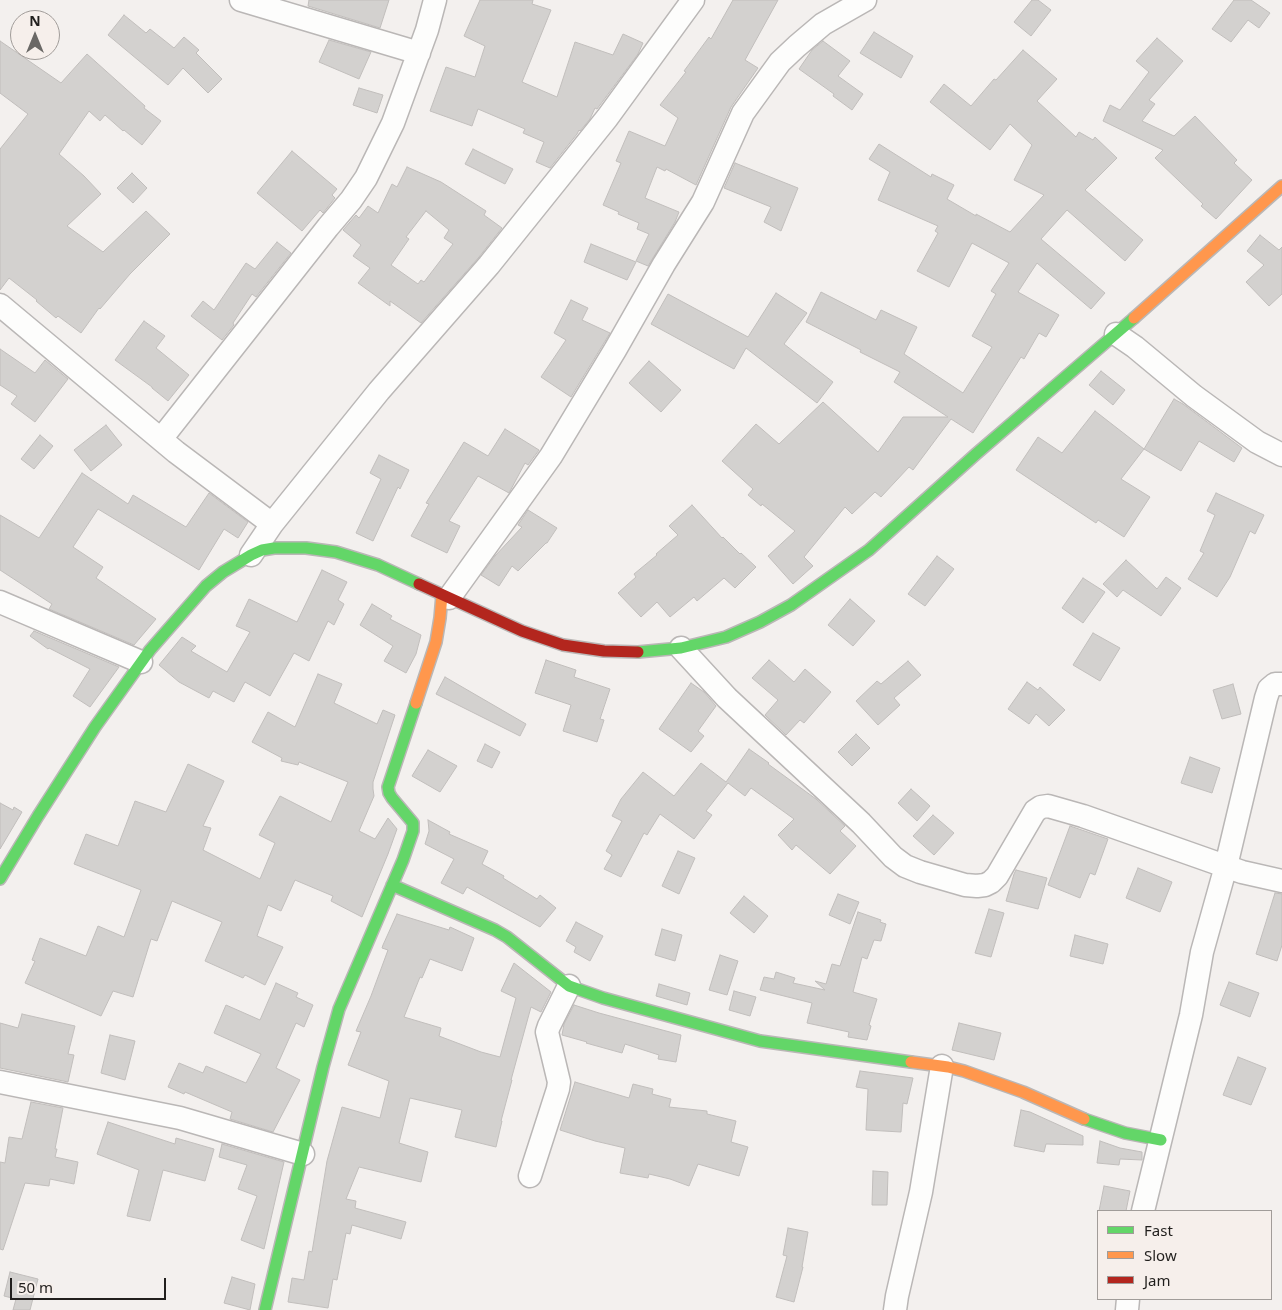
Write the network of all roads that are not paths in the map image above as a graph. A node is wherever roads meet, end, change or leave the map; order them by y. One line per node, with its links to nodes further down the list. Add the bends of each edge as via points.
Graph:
1 (241, 0): 5 (street)
2 (435, 0): 5 (street)
3 (693, 0): 11 (street, via 607,118)
4 (865, 0): 13 (street, via 822,24 797,46 780,62 743,113 703,202 551,456)
5 (419, 53): 9 (street, via 366,178)
6 (1282, 186): 8 (street)
7 (0, 305): 9 (street)
8 (1116, 334): 10 (street, via 1257,442); 15 (street, via 869,550 791,605 760,622 726,637)
9 (161, 439): 11 (street)
10 (1282, 455)
11 (272, 524): 12 (street)
12 (251, 555): 13 (street, via 274,548 336,552 378,565); 16 (street, via 206,586)
13 (446, 596): 15 (street, via 522,631 563,645 632,652); 21 (street, via 436,642 388,788 392,798 413,823 413,831)
14 (0, 602): 16 (street)
15 (681, 648): 18 (street, via 727,698 905,866 965,885 985,885 997,876 1036,810 1048,806)
16 (141, 662): 19 (street, via 95,727)
17 (1282, 684): 18 (street, via 1275,684 1266,698)
18 (1226, 866): 20 (street); 25 (street, via 1202,952 1191,1015)
19 (0, 879)
20 (1282, 881)
21 (392, 885): 22 (street, via 495,930); 26 (street, via 339,1009)
22 (569, 986): 23 (street, via 760,1040); 27 (street, via 549,1026 559,1082)
23 (942, 1066): 25 (street, via 1023,1092 1116,1130); 30 (street, via 921,1192)
24 (0, 1082): 26 (street, via 180,1118)
25 (1161, 1140): 28 (street)
26 (303, 1154): 29 (street)
27 (530, 1176)
28 (1142, 1210)
29 (264, 1310)
30 (895, 1310)

